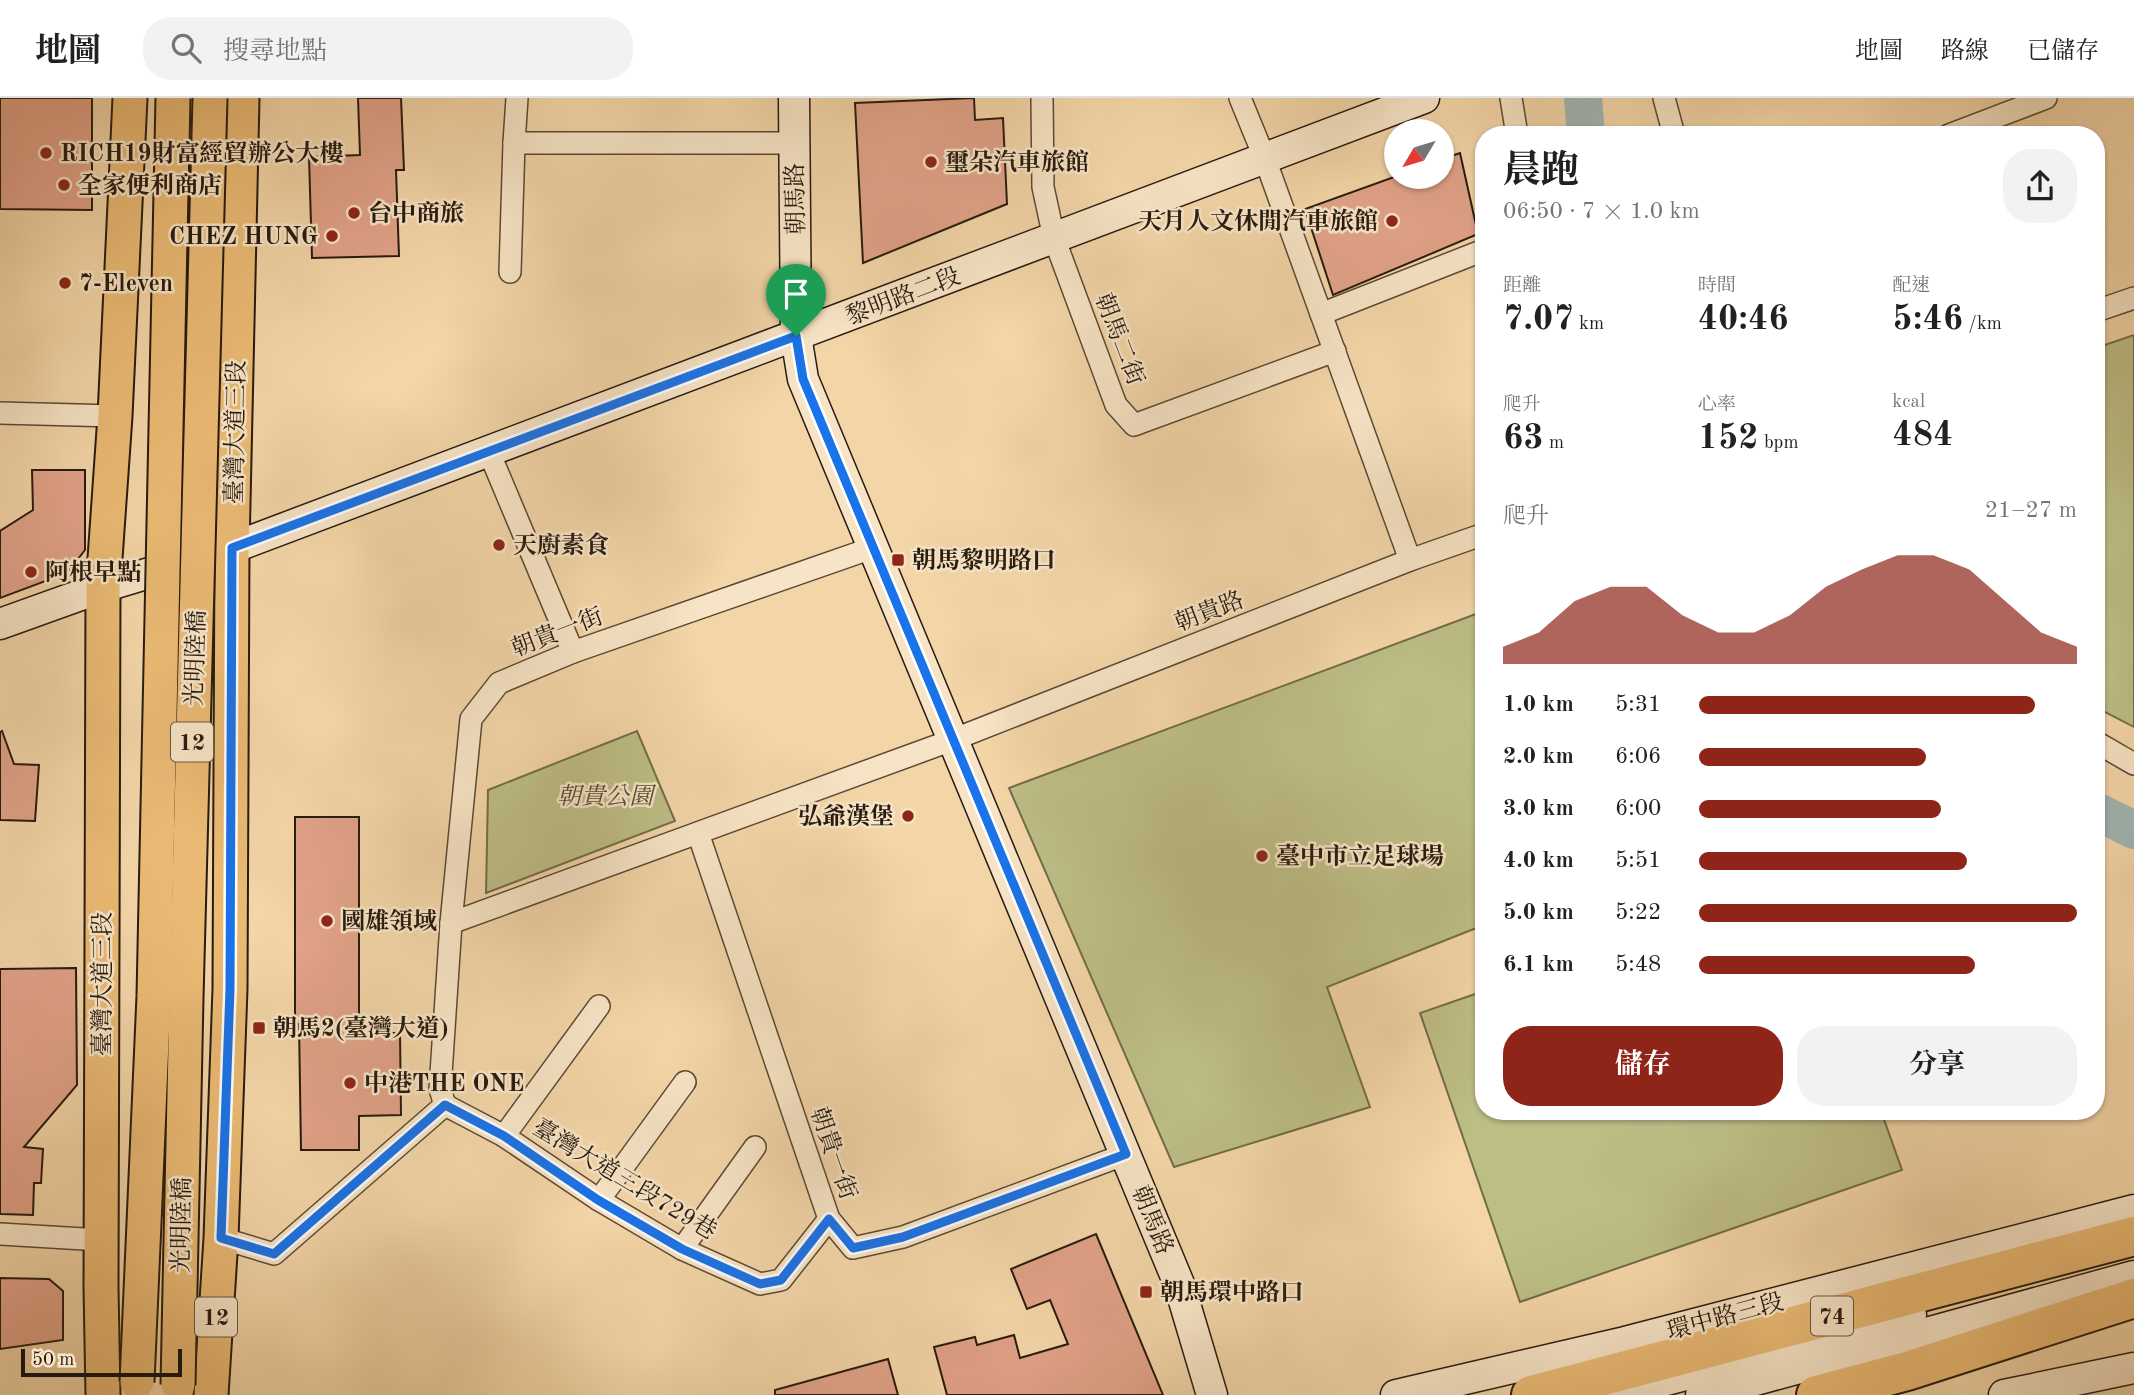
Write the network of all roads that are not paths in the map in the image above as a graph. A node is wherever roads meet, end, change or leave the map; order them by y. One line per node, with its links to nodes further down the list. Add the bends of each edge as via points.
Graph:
1 (130, 98): 28 (main road, 臺灣大道三段)
2 (173, 98): 61 (main road, 光明陸橋 / 12, bridge, via 154,996)
3 (210, 98): 62 (main road, 光明陸橋 / 12, bridge)
4 (242, 98): 31 (main road, 臺灣大道三段 / 12)
5 (517, 98): 16 (street)
6 (794, 98): 17 (street, 朝馬路)
7 (1042, 98): 19 (street, 朝馬二街, via 1043,187)
8 (1240, 98): 18 (street)
9 (1424, 98): 18 (street, 黎明路二段)
10 (1511, 98): 13 (street)
11 (1664, 98): 14 (street)
12 (2046, 98): 15 (street)
13 (1516, 126)
14 (1672, 126)
15 (1973, 126)
16 (514, 143): 17 (street); 21 (street)
17 (794, 143): 25 (street, 朝馬路)
18 (1265, 159): 19 (street, 黎明路二段); 24 (street)
19 (1054, 238): 25 (street, 黎明路二段); 26 (street, 朝馬二街, via 1116,405 1134,425)
20 (1475, 254): 24 (street)
21 (510, 272)
22 (2134, 298): 23 (street)
23 (2105, 308)
24 (1321, 314): 26 (street)
25 (796, 336): 29 (street, 黎明路二段); 32 (street, 朝馬路, via 803,379)
26 (1335, 351): 33 (street)
27 (0, 413): 28 (street)
28 (115, 416): 34 (main road, 臺灣大道三段)
29 (489, 452): 31 (street, 黎明路二段); 36 (street)
30 (1475, 537): 33 (street, 朝貴路)
31 (232, 548): 34 (street, 黎明路二段); 53 (main road, 臺灣大道三段 / 12, via 230,989)
32 (872, 548): 36 (street, 朝貴一街); 37 (street, 朝馬路)
33 (1410, 561): 37 (street, 朝貴路)
34 (103, 587): 35 (street, 黎明路二段); 54 (main road, 臺灣大道三段)
35 (0, 624)
36 (573, 653): 41 (street, 朝貴一街, via 499,683 471,719)
37 (955, 739): 40 (street); 47 (street, 朝馬路)
38 (2105, 747): 39 (street)
39 (2134, 764)
40 (698, 833): 41 (street); 50 (street, 朝貴一街)
41 (451, 923): 44 (street, 朝貴一街, via 440,1089)
42 (599, 1006): 45 (street)
43 (685, 1082): 48 (street)
44 (445, 1105): 45 (street, 臺灣大道三段729巷); 53 (street, via 274,1254)
45 (504, 1136): 48 (street, 臺灣大道三段729巷)
46 (755, 1147): 55 (street)
47 (1126, 1154): 50 (street, 朝貴一街, via 890,1240 853,1248); 68 (street, 朝馬路, via 1179,1284)
48 (598, 1200): 55 (street, 臺灣大道三段729巷)
49 (2134, 1210): 69 (street, 環中路三段, via 1625,1342)
50 (829, 1219): 55 (street, 臺灣大道三段729巷, via 781,1280 760,1284)
51 (0, 1234): 54 (street)
52 (2134, 1236): 70 (highway, 74)
53 (221, 1238): 66 (main road, 臺灣大道三段 / 12); 67 (street)
54 (101, 1240): 58 (main road, 臺灣大道三段)
55 (682, 1249)
56 (2134, 1255): 71 (street, 環中路三段)
57 (2134, 1276): 72 (street)
58 (101, 1287): 63 (street); 64 (street); 65 (main road, 臺灣大道三段)
59 (2134, 1298): 73 (highway, via 1907,1371)
60 (2134, 1368): 74 (street)
61 (137, 1389)
62 (178, 1390)
63 (89, 1395)
64 (97, 1395)
65 (103, 1395)
66 (211, 1395)
67 (220, 1395)
68 (1212, 1395)
69 (1396, 1395)
70 (1531, 1395)
71 (1610, 1395)
72 (1701, 1395)
73 (1815, 1395)
74 (2004, 1395)

